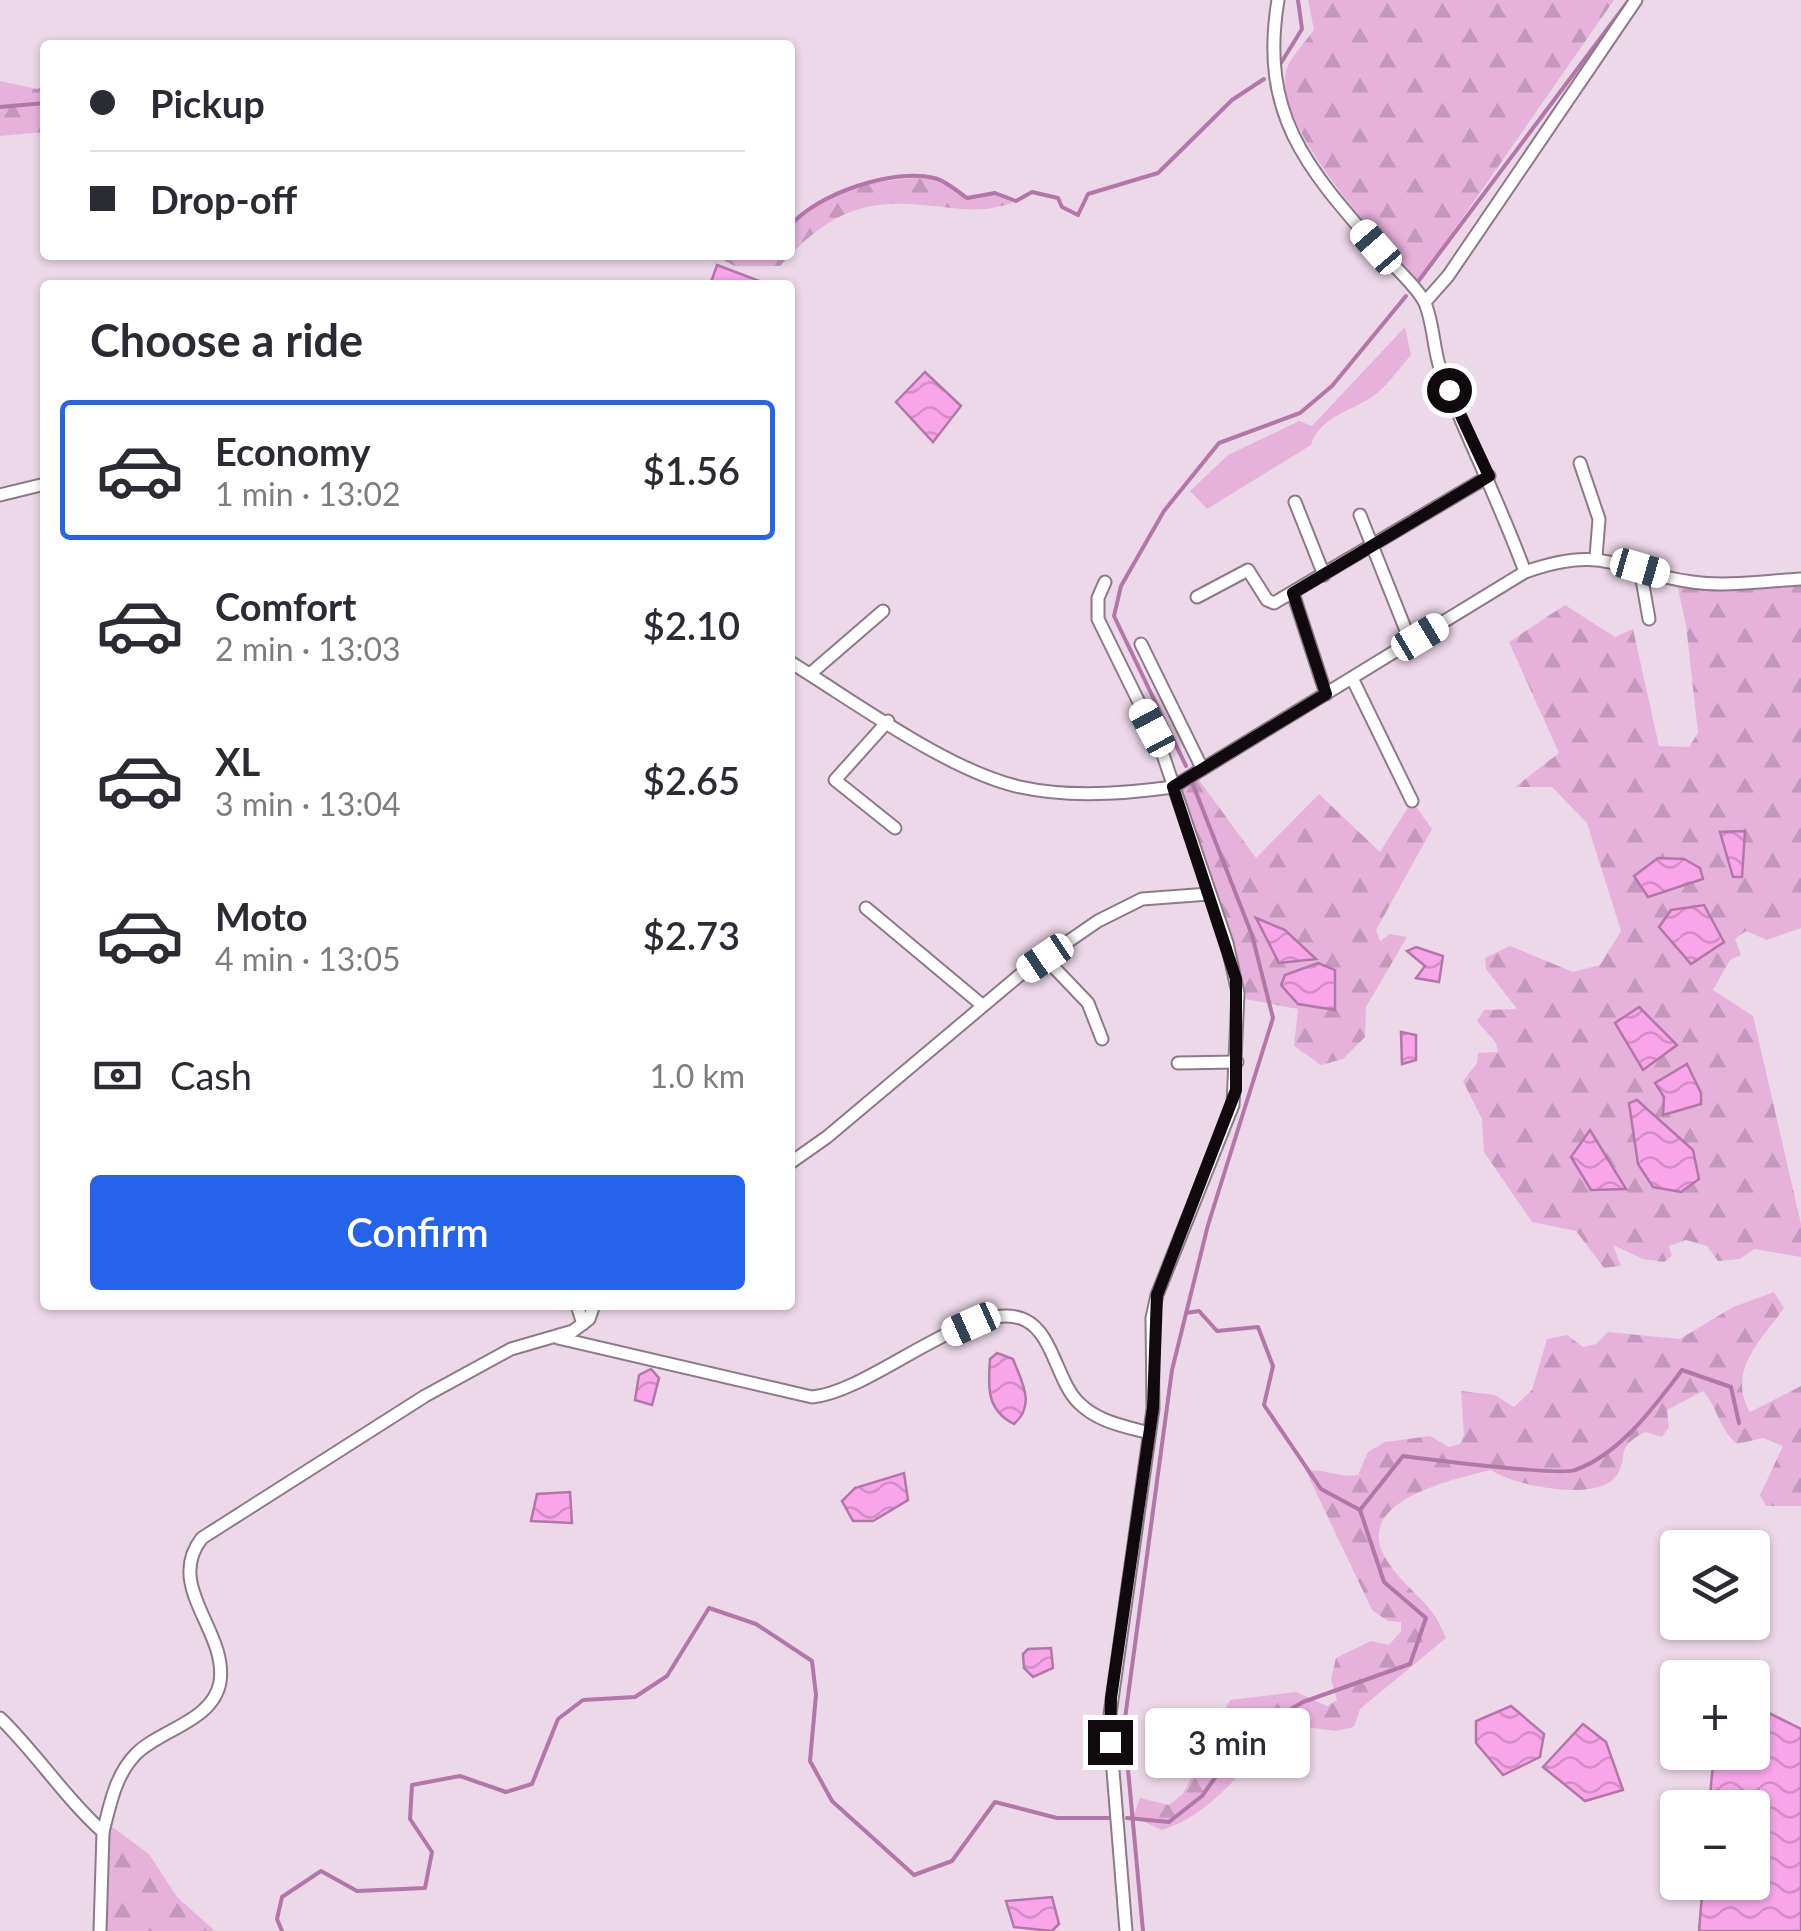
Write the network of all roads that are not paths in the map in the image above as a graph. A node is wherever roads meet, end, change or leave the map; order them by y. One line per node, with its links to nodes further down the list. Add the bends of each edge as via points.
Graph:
1 (1278, 0): 3 (street, via 1272,74 1286,125 1316,178)
2 (1636, 0): 3 (street)
3 (1424, 302): 5 (street, via 1439,365)
4 (1580, 463): 11 (street, via 1599,519)
5 (1489, 476): 10 (street); 13 (street)
6 (40, 485): 7 (street)
7 (0, 495)
8 (1296, 502): 14 (street)
9 (1360, 515): 10 (street)
10 (1373, 547): 14 (street); 21 (street)
11 (1596, 557): 12 (street); 13 (street)
12 (1640, 568): 15 (street, via 1698,582); 20 (street)
13 (1525, 572): 21 (street)
14 (1324, 575): 17 (street)
15 (1801, 579)
16 (1104, 582): 29 (street, via 1098,598 1104,638 1152,728)
17 (1293, 593): 18 (street, via 1270,604 1248,570); 26 (street)
18 (1197, 596)
19 (883, 610): 24 (street)
20 (1649, 620)
21 (1410, 643): 25 (street)
22 (1141, 644): 28 (street)
23 (795, 665): 24 (street)
24 (810, 674): 27 (street)
25 (1352, 678): 26 (street); 30 (street)
26 (1326, 694): 28 (street)
27 (888, 722): 29 (street, via 962,766 1016,787 1117,793); 31 (street, via 835,780)
28 (1202, 768): 29 (street)
29 (1173, 787): 32 (street)
30 (1412, 801)
31 (895, 828)
32 (1208, 894): 34 (street, via 1127,904); 37 (street, via 1236,979)
33 (866, 908): 35 (street)
34 (1045, 958): 35 (street); 36 (street, via 1088,1003)
35 (982, 1005): 39 (street)
36 (1102, 1039)
37 (1236, 1062): 38 (street); 44 (street, via 1233,1105 1157,1295)
38 (1178, 1063)
39 (795, 1158)
40 (579, 1310): 42 (street)
41 (591, 1310): 42 (street)
42 (583, 1324): 43 (street)
43 (558, 1338): 44 (street, via 812,1397 842,1391 971,1324 1016,1317 1036,1329 1079,1403 1110,1422); 46 (street, via 512,1349 425,1396 202,1538 188,1568 218,1661 216,1694 198,1714 138,1752 122,1772)
44 (1149, 1433): 48 (street, via 1110,1721)
45 (0, 1718): 46 (street)
46 (103, 1832): 47 (street)
47 (100, 1931)
48 (1126, 1931)

